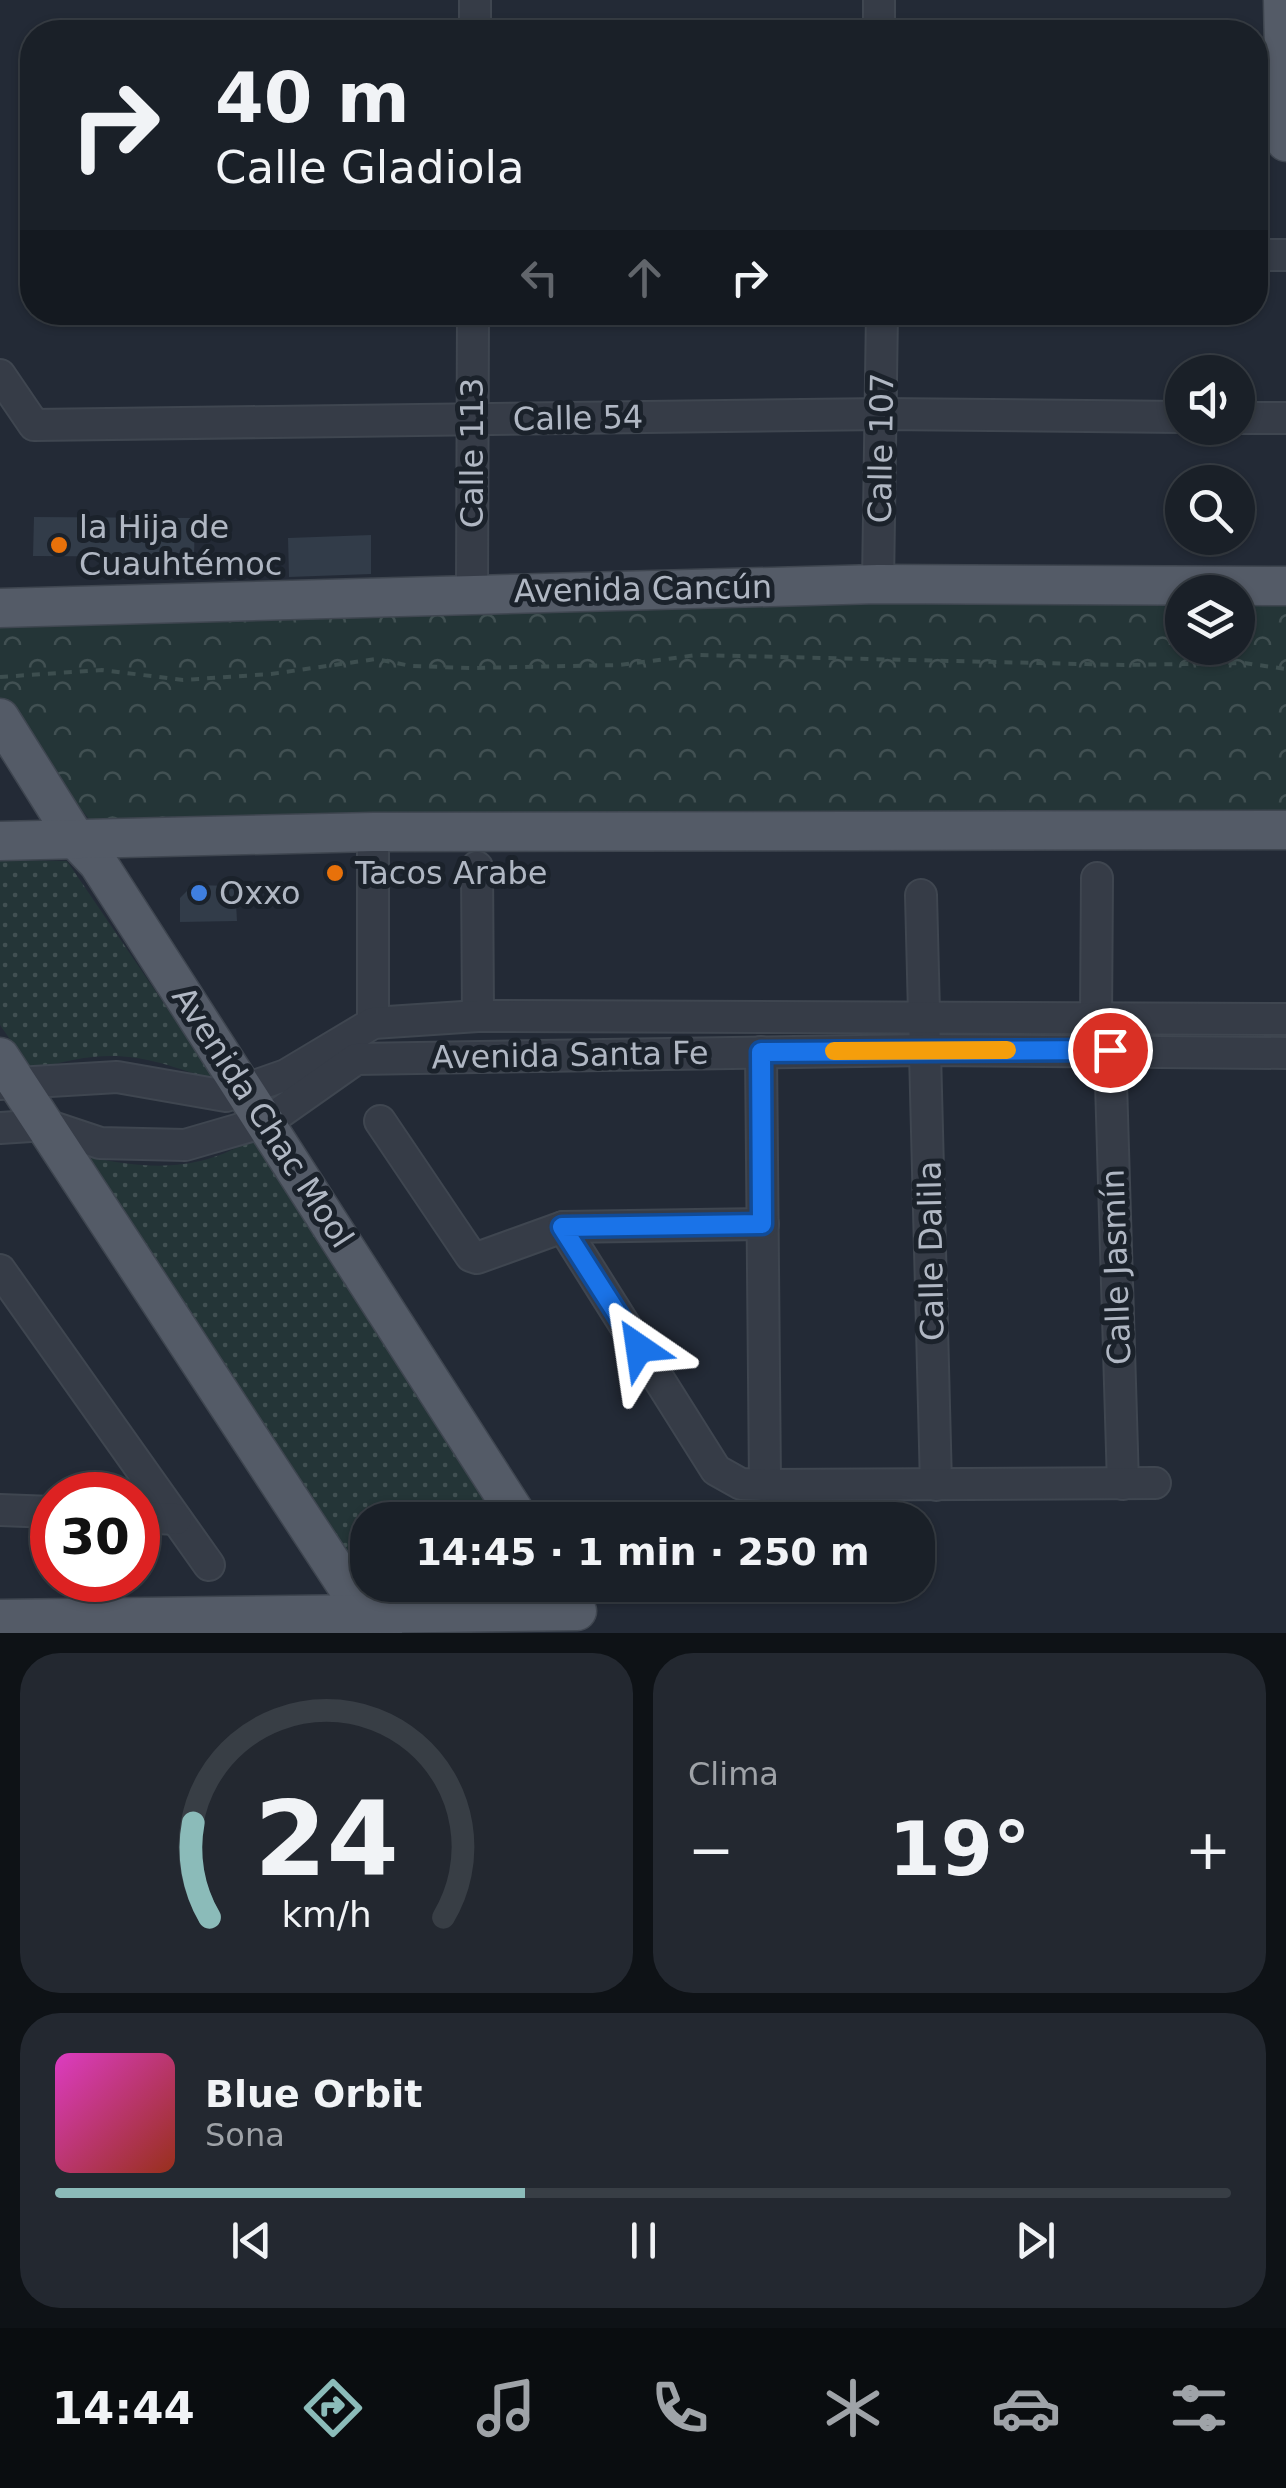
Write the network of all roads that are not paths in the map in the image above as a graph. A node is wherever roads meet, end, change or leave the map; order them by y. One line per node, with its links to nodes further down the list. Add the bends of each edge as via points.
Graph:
1 (1283, 0): 2 (main road)
2 (1275, 74): 3 (main road)
3 (1286, 142)
4 (473, 325): 11 (street, Calle 113)
5 (882, 325): 7 (street, Calle 107)
6 (0, 375): 11 (street, Calle 54, via 34,426)
7 (882, 414): 8 (street, Calle 54); 11 (street, Calle 54); 12 (street, Calle 107)
8 (1165, 417)
9 (1255, 418): 10 (street)
10 (1286, 418)
11 (472, 420): 14 (street, Calle 113)
12 (878, 584): 13 (main road, Avenida Cancún); 14 (main road, Avenida Cancún)
13 (1286, 586)
14 (472, 593): 15 (main road, Avenida Cancún)
15 (0, 608)
16 (0, 718): 20 (main road, Avenida Chac Mool)
17 (1286, 830): 18 (main road)
18 (373, 832): 20 (main road); 28 (street)
19 (0, 841): 20 (main road)
20 (92, 848): 34 (main road, Avenida Chac Mool)
21 (477, 867): 24 (street)
22 (1097, 878): 26 (street)
23 (921, 895): 25 (street, Calle Dalila)
24 (478, 1016): 25 (street, Avenida Santa Fe); 28 (street, Avenida Santa Fe)
25 (927, 1017): 26 (street, Avenida Santa Fe); 29 (street, Calle Dalila)
26 (1096, 1018): 27 (street, Avenida Santa Fe)
27 (1286, 1019)
28 (373, 1023): 34 (street, Avenida Santa Fe, via 286,1076)
29 (926, 1050): 30 (street, Avenida Santa Fe); 31 (street, Avenida Santa Fe); 44 (street, Calle Dalila)
30 (1110, 1050): 32 (street, Avenida Santa Fe); 42 (street, Calle Jasmín)
31 (761, 1052): 34 (street, Avenida Santa Fe, via 356,1058); 38 (street)
32 (1286, 1052)
33 (6, 1075): 34 (street, Avenida Santa Fe, via 118,1076); 36 (main road)
34 (257, 1106): 36 (street, Avenida Santa Fe, via 185,1145 100,1143); 45 (main road, Avenida Chac Mool)
35 (380, 1121): 39 (street, via 471,1256 485,1257)
36 (46, 1125): 37 (street, Avenida Santa Fe); 53 (main road)
37 (0, 1128)
38 (762, 1224): 39 (street); 43 (street)
39 (562, 1227): 43 (street, via 716,1470 741,1484)
40 (0, 1270): 49 (street)
41 (1156, 1483): 42 (street)
42 (1122, 1484): 44 (street)
43 (764, 1485): 44 (street)
44 (936, 1485)
45 (509, 1502)
46 (0, 1510): 47 (street)
47 (30, 1511)
48 (160, 1518): 49 (street)
49 (176, 1518): 50 (street)
50 (209, 1565)
51 (576, 1610): 53 (main road)
52 (0, 1619): 54 (main road)
53 (374, 1624): 54 (main road)
54 (78, 1626)

